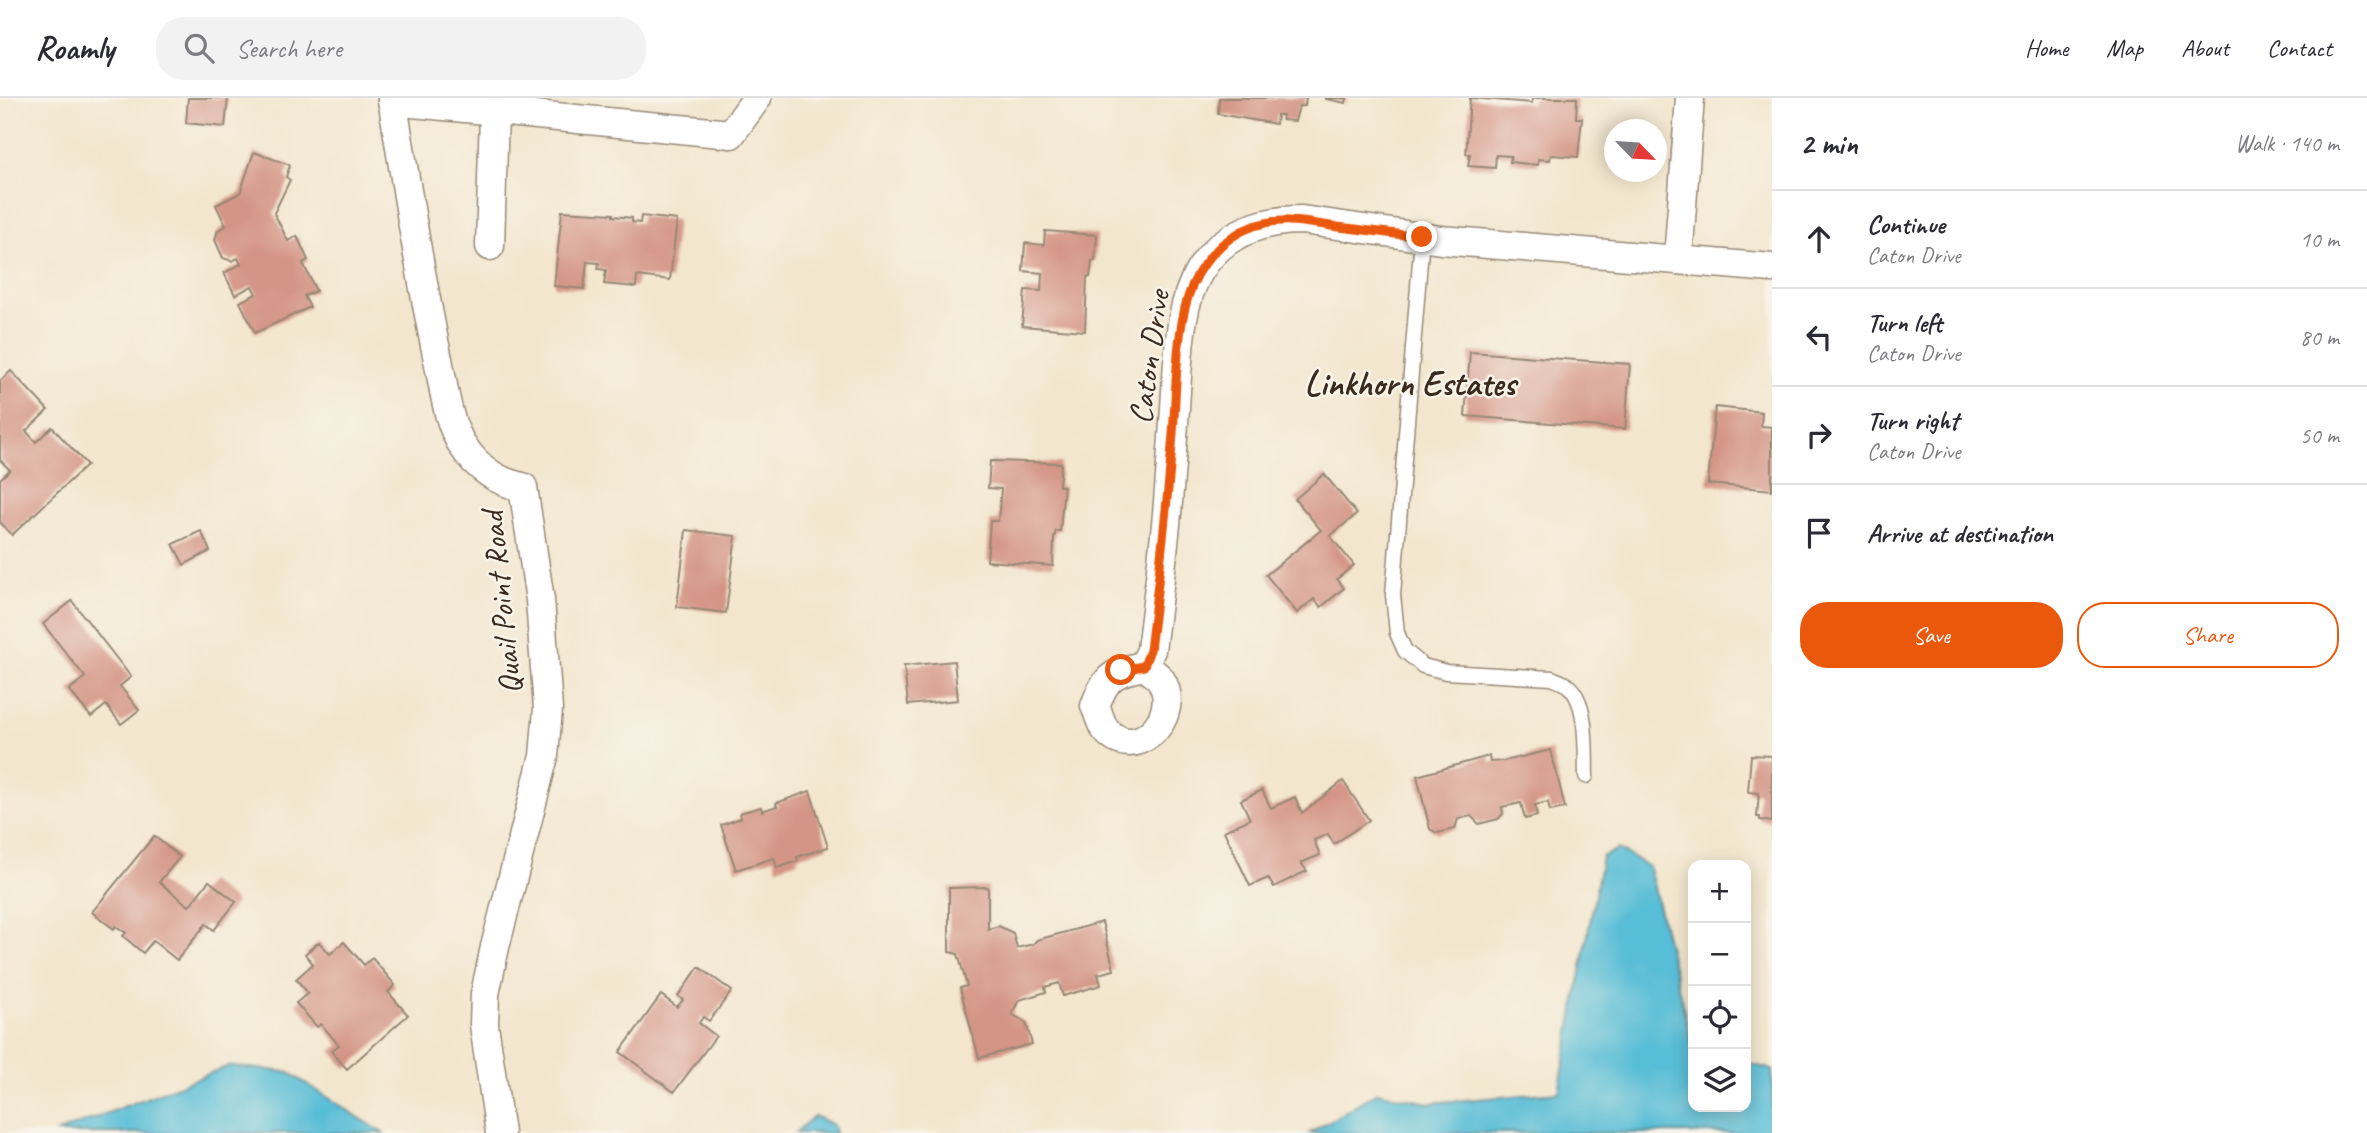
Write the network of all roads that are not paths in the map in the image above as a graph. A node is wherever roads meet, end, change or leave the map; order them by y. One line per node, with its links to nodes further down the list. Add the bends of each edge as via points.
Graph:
1 (757, 98): 4 (street, via 731,134)
2 (1690, 98): 7 (street)
3 (392, 100): 4 (street); 11 (street, Quail Point Road, via 451,422 483,469 523,488 540,600 548,709 544,756 485,993 484,1025)
4 (494, 113): 6 (street)
5 (1422, 237): 7 (street, Caton Drive); 9 (street, Caton Drive, via 1280,220 1228,240 1198,273 1187,298 1180,345 1166,520 1150,650); 10 (lane, via 1393,595 1397,633 1405,651 1423,666 1446,672 1552,678 1567,685 1582,712)
6 (490, 246)
7 (1678, 260): 8 (street, Caton Drive)
8 (1772, 268)
9 (1144, 666)
10 (1586, 776)
11 (500, 1133)

